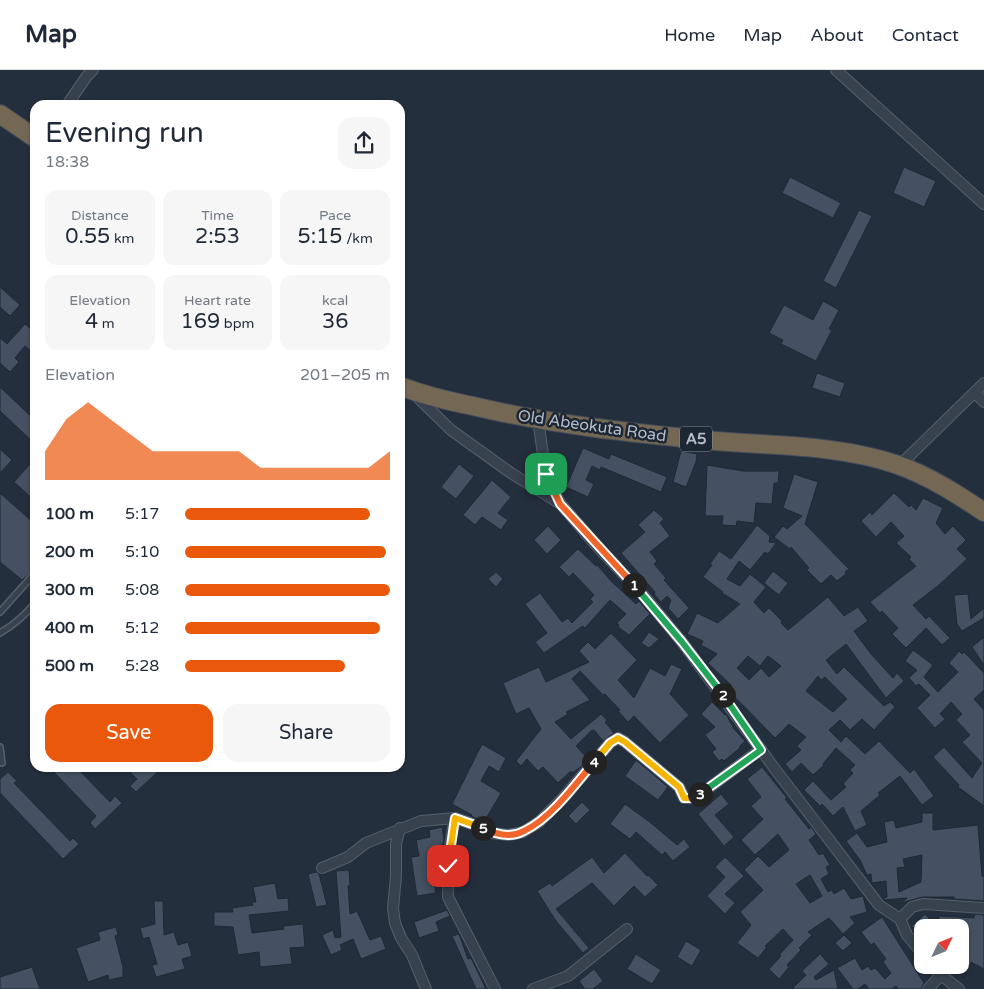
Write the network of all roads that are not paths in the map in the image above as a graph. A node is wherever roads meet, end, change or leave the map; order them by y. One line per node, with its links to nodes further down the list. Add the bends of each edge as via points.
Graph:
1 (93, 70): 3 (street)
2 (836, 70): 6 (street)
3 (70, 100)
4 (0, 114): 5 (highway)
5 (30, 135)
6 (984, 204)
7 (984, 383): 10 (street)
8 (405, 387): 12 (highway, Old Abeokuta Road / A5)
9 (405, 388): 14 (street, via 451,430)
10 (975, 393): 11 (street); 13 (street)
11 (984, 402)
12 (538, 420): 13 (highway, Old Abeokuta Road / A5, via 658,436 818,449); 14 (street, via 546,474)
13 (899, 466): 15 (highway, Old Abeokuta Road / A5, via 954,492)
14 (560, 504): 21 (street, via 677,635)
15 (984, 512)
16 (30, 579): 18 (lane)
17 (30, 608): 19 (lane)
18 (0, 612)
19 (0, 633)
20 (0, 747): 22 (lane)
21 (761, 750): 23 (street, via 702,793 684,798 679,787 618,738 539,822 523,832 508,835 492,833); 27 (street, via 879,905)
22 (2, 763)
23 (455, 818): 24 (street); 32 (street, via 449,851 448,897)
24 (400, 828): 25 (street); 31 (street, via 396,844 394,923)
25 (322, 868)
26 (984, 908): 27 (street, via 923,904 912,907)
27 (900, 919): 29 (street)
28 (627, 929): 33 (street, via 568,976)
29 (914, 943)
30 (941, 975): 34 (street); 35 (street)
31 (426, 989)
32 (495, 989)
33 (533, 989)
34 (928, 989)
35 (959, 989)

